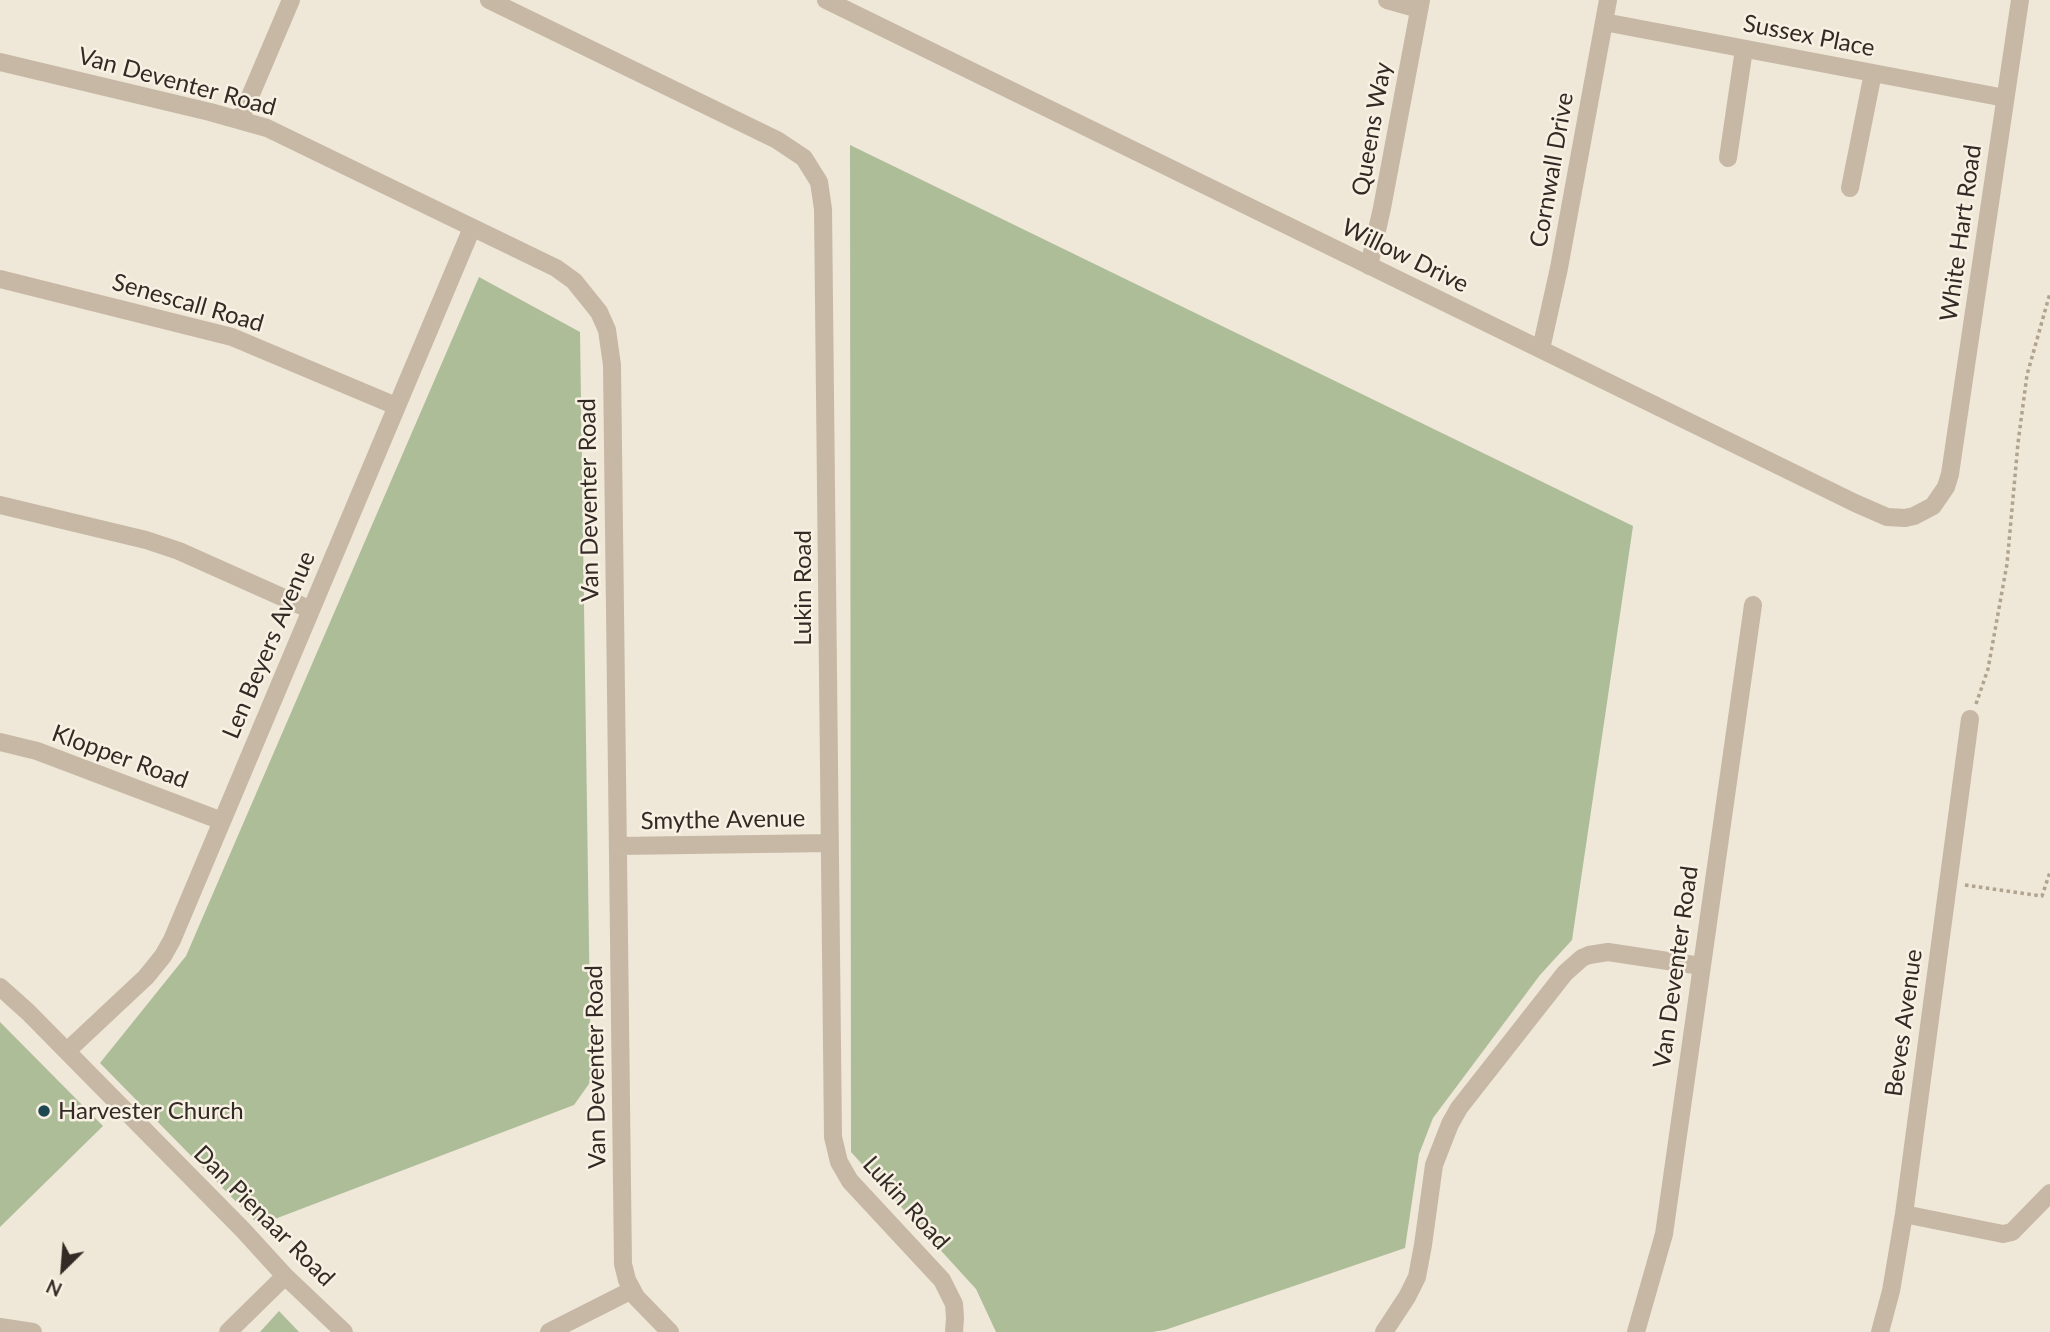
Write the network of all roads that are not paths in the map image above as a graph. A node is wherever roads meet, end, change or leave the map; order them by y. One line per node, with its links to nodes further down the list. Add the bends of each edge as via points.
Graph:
1 (291, 0): 13 (street)
2 (489, 0): 28 (street, Lukin Road, via 777,140 804,158 819,182 823,209)
3 (826, 0): 17 (street, Willow Drive)
4 (1387, 0): 7 (street)
5 (1608, 0): 8 (street, Cornwall Drive)
6 (2020, 0): 12 (street, White Hart Road)
7 (1420, 5): 17 (street, Queens Way)
8 (1604, 22): 9 (street, Sussex Place); 19 (street, Cornwall Drive)
9 (1744, 49): 11 (street, Sussex Place); 14 (street)
10 (0, 62): 13 (street, Van Deventer Road)
11 (1873, 73): 12 (street, Sussex Place); 15 (street)
12 (2005, 98): 21 (street, White Hart Road)
13 (240, 120): 16 (street, Van Deventer Road, via 285,136)
14 (1728, 158)
15 (1850, 188)
16 (472, 228): 20 (street, Len Beyers Avenue); 29 (street, Van Deventer Road, via 574,281 607,330 612,365)
17 (1369, 266): 19 (street, Willow Drive)
18 (0, 279): 20 (street, Senescall Road, via 232,337)
19 (1541, 349): 21 (street, Willow Drive, via 1887,517 1924,512 1941,497)
20 (396, 406): 24 (street, Len Beyers Avenue)
21 (1950, 474)
22 (0, 505): 24 (street, via 179,551)
23 (1753, 605): 30 (street, Van Deventer Road)
24 (311, 610): 27 (street, Len Beyers Avenue)
25 (1970, 719): 34 (street, Beves Avenue)
26 (0, 742): 27 (street, Klopper Road, via 47,755)
27 (222, 821): 32 (street, Len Beyers Avenue, via 167,951 146,977)
28 (830, 844): 29 (street, Smythe Avenue); 43 (street, Lukin Road, via 837,1155 854,1186 942,1280 954,1304)
29 (618, 846): 36 (street, Van Deventer Road, via 623,1253)
30 (1701, 965): 44 (street, via 1608,952 1582,958 1565,973 1450,1124 1434,1166 1417,1277); 45 (street, Van Deventer Road, via 1664,1234)
31 (0, 988): 32 (street, Dan Pienaar Road)
32 (66, 1051): 35 (street, Dan Pienaar Road)
33 (2050, 1193): 34 (street, via 2012,1232 2003,1234)
34 (1904, 1213): 46 (street, Beves Avenue)
35 (285, 1276): 39 (street); 40 (street, Dan Pienaar Road)
36 (632, 1290): 41 (street); 42 (street, Van Deventer Road)
37 (0, 1328): 38 (street)
38 (33, 1332)
39 (228, 1332)
40 (344, 1332)
41 (549, 1332)
42 (670, 1332)
43 (954, 1332)
44 (1384, 1332)
45 (1636, 1332)
46 (1880, 1332)

